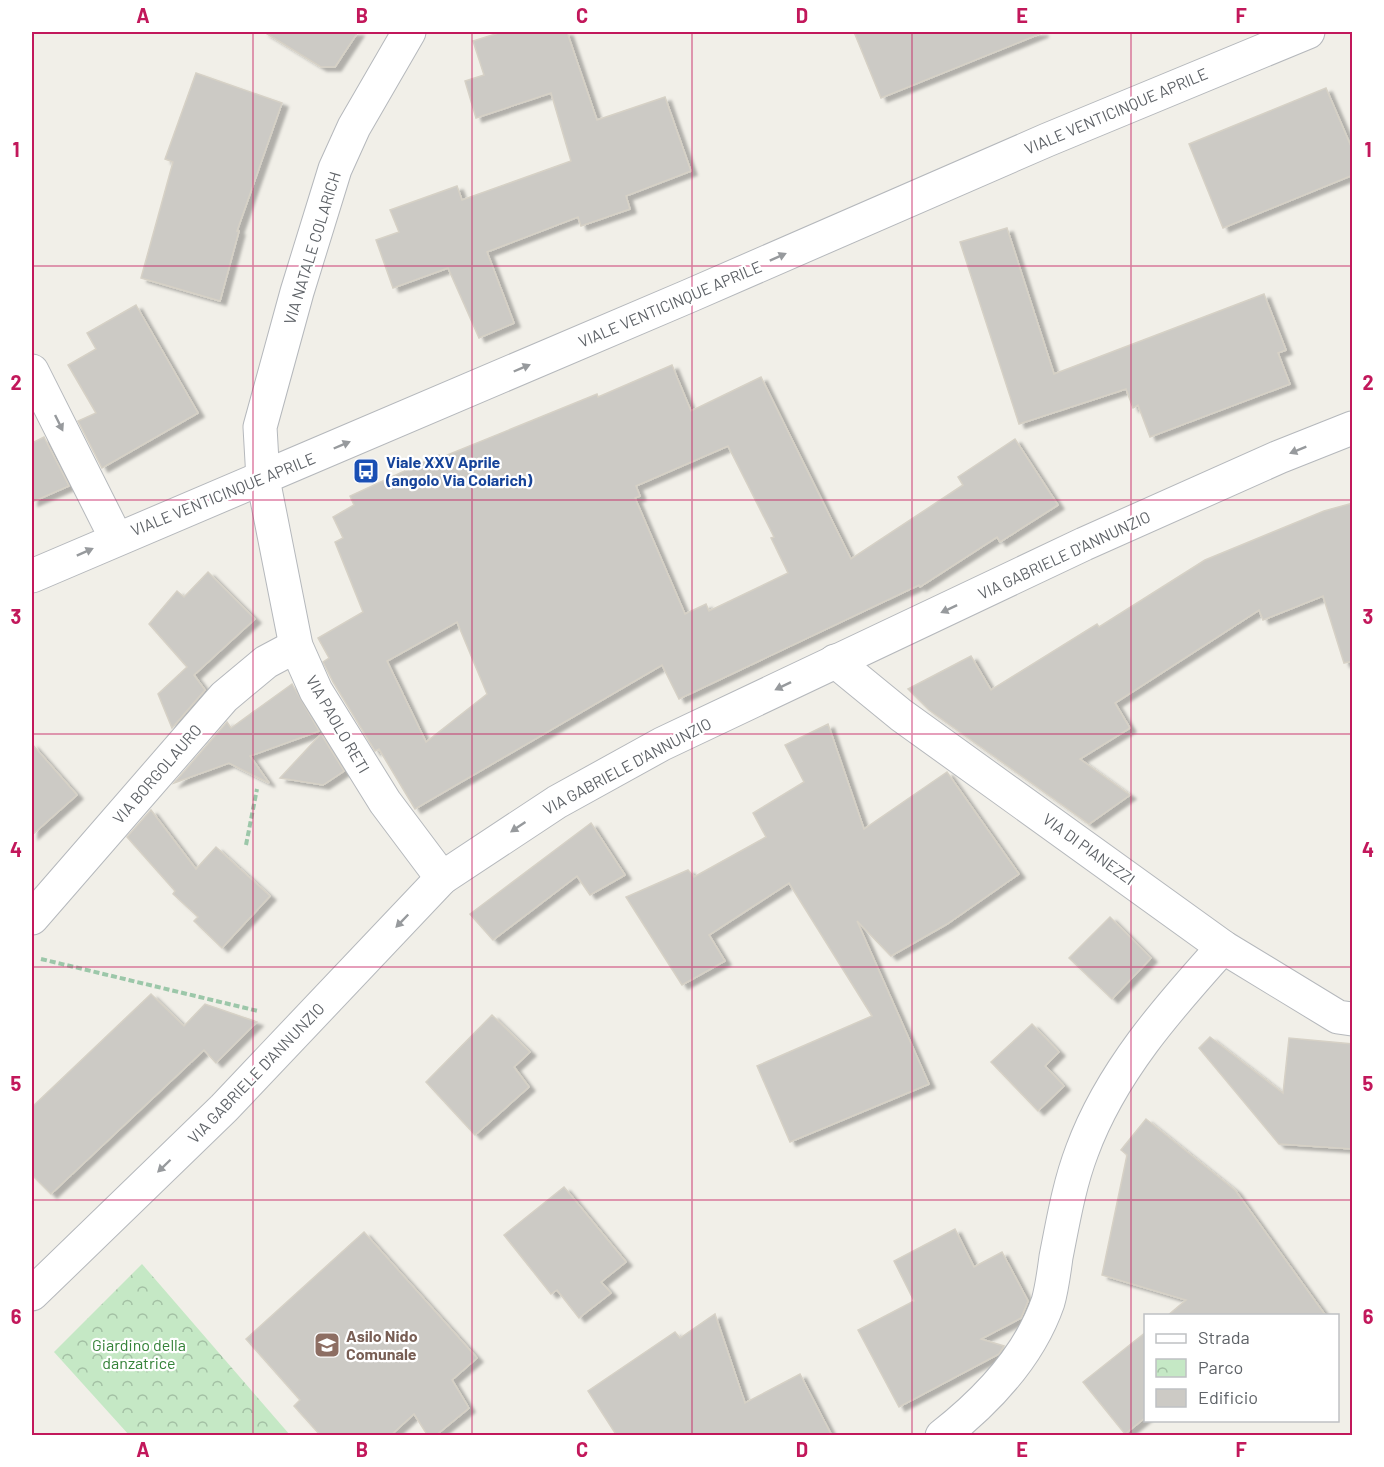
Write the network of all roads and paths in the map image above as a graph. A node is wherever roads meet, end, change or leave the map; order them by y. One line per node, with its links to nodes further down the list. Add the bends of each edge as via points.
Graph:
1 (409, 32): 5 (street, VIA NATALE COLARICH, via 354,127 335,169 260,427)
2 (1308, 32): 5 (street, VIALE VENTICINQUE APRILE, one-way to 2, via 1047,140)
3 (32, 371): 6 (street, one-way to 6)
4 (1353, 428): 9 (street, VIA GABRIELE D'ANNUNZIO, one-way to 9, via 1095,539)
5 (263, 479): 6 (street, VIALE VENTICINQUE APRILE); 8 (street, VIA PAOLO RETI)
6 (116, 538): 7 (street, VIALE VENTICINQUE APRILE, one-way to 6)
7 (32, 576)
8 (296, 646): 12 (street, VIA PAOLO RETI, via 316,691 385,802); 13 (street, VIA BORGOLAURO, via 266,662 224,697)
9 (836, 661): 12 (street, VIA GABRIELE D'ANNUNZIO, one-way to 12, via 662,744 557,802); 14 (street, VIA DI PIANEZZI, via 901,715)
10 (257, 789): 11 (path)
11 (246, 845)
12 (442, 878): 18 (street, VIA GABRIELE D'ANNUNZIO, one-way to 18, via 224,1108)
13 (32, 918)
14 (1223, 947): 17 (street, VIA DI PIANEZZI, via 1338,1017); 19 (street, via 1158,1019 1115,1083 1087,1141 1065,1213 1048,1300 1029,1345 1002,1381)
15 (32, 956): 16 (path)
16 (264, 1012)
17 (1353, 1019)
18 (32, 1294)
19 (942, 1436)

